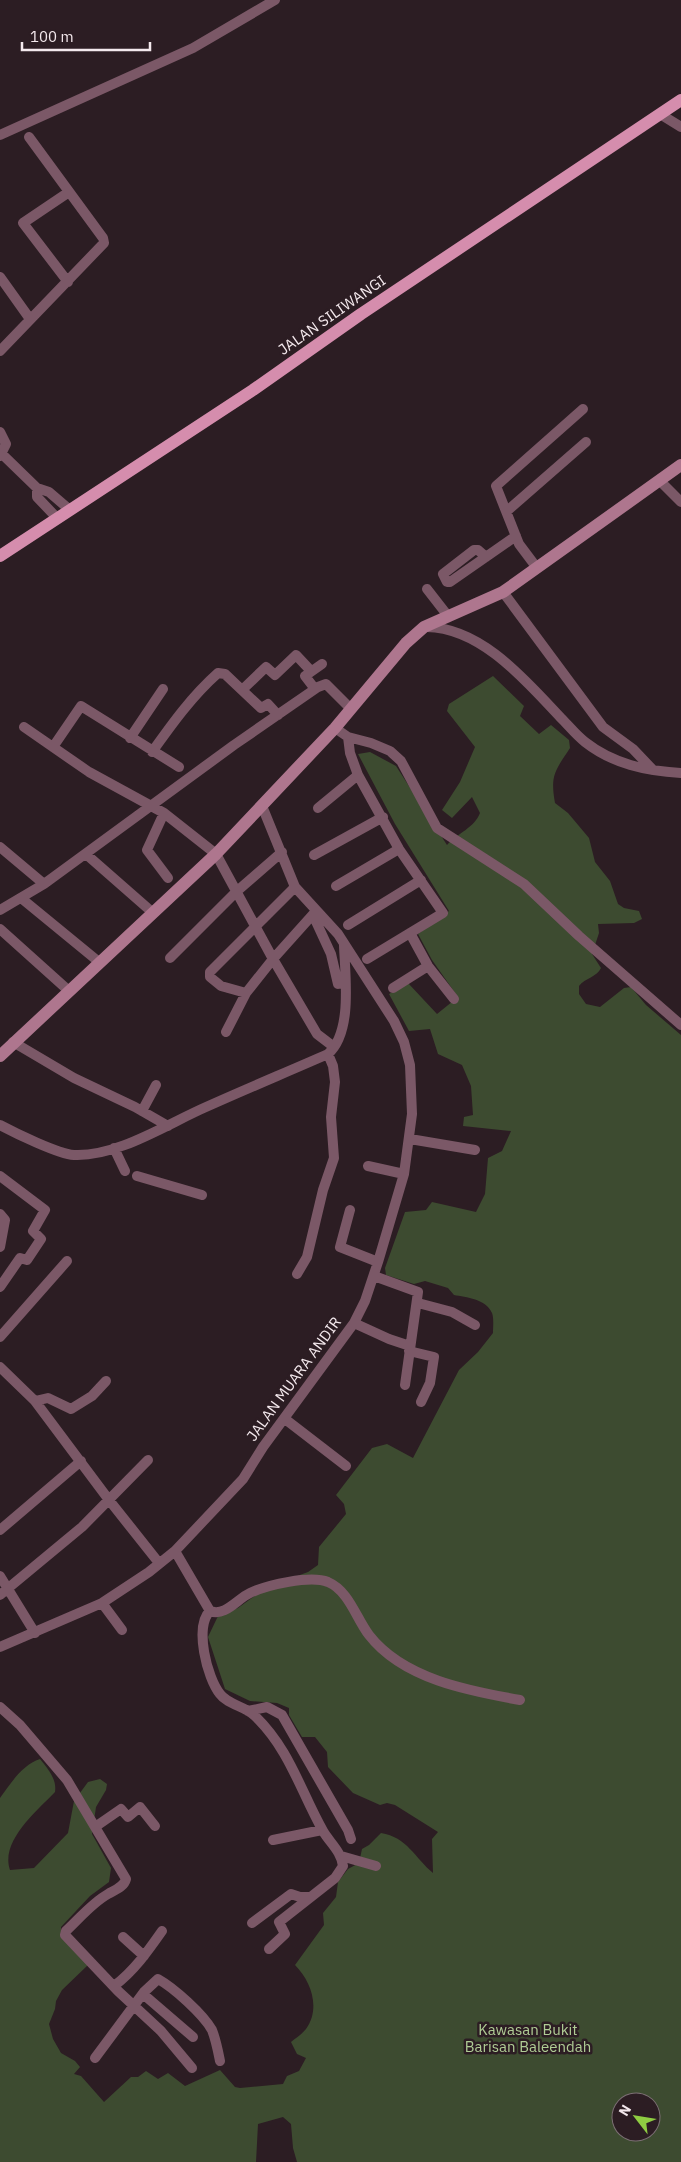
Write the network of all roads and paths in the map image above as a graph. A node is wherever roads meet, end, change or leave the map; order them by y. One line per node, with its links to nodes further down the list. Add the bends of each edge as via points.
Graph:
1 (274, 0): 5 (street, via 194,48)
2 (681, 100): 3 (main road, JALAN SILIWANGI)
3 (660, 114): 4 (street); 20 (main road, JALAN SILIWANGI)
4 (681, 127)
5 (0, 135)
6 (29, 137): 7 (street)
7 (69, 192): 9 (street, via 104,243); 9 (street, via 24,224)
8 (0, 277): 10 (street)
9 (68, 282): 10 (street)
10 (30, 319): 11 (street)
11 (0, 352)
12 (582, 409): 21 (street, via 496,486)
13 (0, 432): 15 (street, via 5,441)
14 (586, 442): 21 (street)
15 (1, 455): 18 (street)
16 (681, 465): 17 (main road)
17 (660, 481): 19 (street); 26 (main road)
18 (37, 488): 20 (street, via 49,492); 22 (street, via 37,498)
19 (681, 502)
20 (70, 510): 22 (main road, JALAN SILIWANGI)
21 (507, 511): 23 (street)
22 (57, 518): 24 (main road, JALAN SILIWANGI)
23 (516, 536): 25 (street); 26 (street)
24 (0, 556)
25 (486, 557)
26 (537, 568): 28 (main road)
27 (427, 589): 29 (street)
28 (503, 592): 29 (main road); 45 (street, via 603,728 633,749)
29 (448, 616): 30 (main road)
30 (424, 627): 36 (main road, via 406,643); 45 (street, via 449,629 476,640 530,685 585,742 620,763)
31 (322, 664): 32 (street)
32 (311, 671): 34 (street, via 305,676); 35 (street, via 296,655 275,675 266,667)
33 (163, 689): 41 (street)
34 (315, 689): 36 (street, via 326,684); 37 (street)
35 (242, 690): 37 (street, via 261,708 268,704); 43 (street, via 225,674 218,673 183,709)
36 (351, 709): 39 (main road)
37 (278, 715): 48 (street)
38 (24, 727): 42 (street)
39 (335, 728): 40 (street); 49 (main road)
40 (348, 737): 47 (street); 84 (street, via 371,743 401,761 437,828 524,884 578,936)
41 (130, 738): 42 (street, via 81,706); 43 (street)
42 (53, 747): 48 (street, via 89,772)
43 (152, 752): 44 (street)
44 (179, 767)
45 (654, 771): 46 (street)
46 (681, 774)
47 (358, 775): 50 (street); 52 (street)
48 (152, 806): 51 (street); 57 (street)
49 (262, 806): 55 (street, JALAN MUARA ANDIR); 56 (main road)
50 (318, 808)
51 (164, 813): 56 (street); 59 (street, via 147,850)
52 (384, 817): 54 (street); 58 (street)
53 (0, 847): 61 (street)
54 (400, 849): 60 (street); 62 (street)
55 (282, 852): 63 (street, JALAN MUARA ANDIR); 64 (street)
56 (216, 854): 64 (street); 67 (main road)
57 (87, 855): 61 (street); 67 (street)
58 (314, 855)
59 (168, 878)
60 (421, 880): 69 (street); 72 (street, via 443,913)
61 (44, 884): 65 (street)
62 (336, 886)
63 (296, 887): 68 (street, JALAN MUARA ANDIR); 70 (street)
64 (236, 892): 70 (street); 74 (street)
65 (21, 898): 66 (street); 77 (street)
66 (0, 910)
67 (152, 912): 77 (main road)
68 (314, 913): 73 (street, JALAN MUARA ANDIR, via 332,925); 75 (street); 79 (street, via 331,954)
69 (348, 925)
70 (254, 927): 75 (street); 82 (street, via 209,974 220,986)
71 (0, 929): 81 (street)
72 (410, 933): 76 (street); 78 (street)
73 (344, 945): 87 (street, via 345,1017); 93 (street, JALAN MUARA ANDIR, via 394,1021 404,1042 410,1066)
74 (170, 958)
75 (273, 959): 82 (street); 87 (street, via 317,1034)
76 (367, 959)
77 (99, 962): 81 (main road)
78 (428, 966): 80 (street); 83 (street)
79 (338, 984)
80 (393, 988)
81 (69, 991): 86 (main road)
82 (246, 993): 85 (street)
83 (454, 1000)
84 (681, 1025)
85 (226, 1032)
86 (13, 1042): 88 (main road); 90 (street, via 74,1078)
87 (331, 1050): 91 (street); 107 (street, via 335,1082 331,1117 334,1158 307,1256)
88 (0, 1056)
89 (156, 1084): 90 (street)
90 (142, 1111): 91 (street)
91 (168, 1126): 94 (street)
92 (1, 1128): 94 (street, via 72,1155)
93 (410, 1140): 95 (street); 98 (street, JALAN MUARA ANDIR)
94 (114, 1148): 97 (street)
95 (475, 1150)
96 (368, 1166): 98 (street)
97 (125, 1171)
98 (404, 1174): 106 (street, JALAN MUARA ANDIR)
99 (0, 1176): 109 (street, via 45,1210 33,1231 41,1239 27,1260 20,1258)
100 (137, 1176): 101 (street)
101 (202, 1195)
102 (350, 1210): 106 (street, via 340,1247)
103 (0, 1214): 104 (street, via 5,1220)
104 (0, 1247)
105 (67, 1261): 113 (street)
106 (378, 1262): 108 (street, JALAN MUARA ANDIR)
107 (297, 1274)
108 (374, 1276): 110 (street, via 416,1291); 111 (street, JALAN MUARA ANDIR)
109 (0, 1287)
110 (418, 1303): 112 (street, via 452,1312); 114 (street)
111 (354, 1322): 114 (street); 120 (street, JALAN MUARA ANDIR)
112 (475, 1325)
113 (0, 1337)
114 (409, 1348): 117 (street); 119 (street, via 434,1357 430,1383)
115 (0, 1367): 118 (street)
116 (106, 1380): 118 (street, via 92,1396 71,1409 52,1399)
117 (405, 1385)
118 (35, 1401): 122 (street)
119 (421, 1402)
120 (285, 1419): 123 (street); 126 (street, JALAN MUARA ANDIR, via 243,1479)
121 (148, 1460): 124 (street)
122 (81, 1461): 124 (street); 125 (street)
123 (346, 1466)
124 (109, 1500): 127 (street); 129 (street, via 82,1527)
125 (0, 1530)
126 (175, 1551): 127 (street, JALAN MUARA ANDIR); 131 (street)
127 (159, 1563): 130 (street, JALAN MUARA ANDIR)
128 (0, 1576): 129 (street)
129 (4, 1592): 133 (street)
130 (102, 1603): 132 (street); 133 (street, JALAN MUARA ANDIR)
131 (210, 1611): 135 (street, via 222,1612 258,1590 300,1580 322,1580 340,1590 369,1635 393,1657 450,1686); 137 (street, via 204,1619 202,1640 216,1687 224,1698)
132 (122, 1630)
133 (35, 1633): 134 (street, JALAN MUARA ANDIR)
134 (0, 1648)
135 (520, 1700)
136 (0, 1707): 139 (street, via 20,1725 67,1780)
137 (248, 1711): 140 (street, via 288,1758); 141 (street, via 266,1707 282,1716)
138 (156, 1826): 139 (street, via 140,1807 128,1817 121,1809)
139 (95, 1827): 151 (street, via 126,1879 125,1883 99,1900 65,1933)
140 (322, 1830): 142 (street); 143 (street)
141 (351, 1839)
142 (274, 1840)
143 (341, 1856): 144 (street); 145 (street, via 343,1866 335,1878)
144 (376, 1866)
145 (308, 1897): 146 (street, via 292,1894); 149 (street, via 279,1922 285,1934)
146 (252, 1923)
147 (162, 1930): 150 (street)
148 (123, 1937): 150 (street)
149 (269, 1949)
150 (144, 1956): 151 (street)
151 (114, 1986): 153 (street)
152 (143, 1994): 153 (street); 154 (street); 156 (street, via 158,1979 176,1992 206,2021 216,2041)
153 (134, 2006): 155 (street); 157 (street, via 161,2031)
154 (193, 2037)
155 (95, 2058)
156 (220, 2061)
157 (192, 2068)

